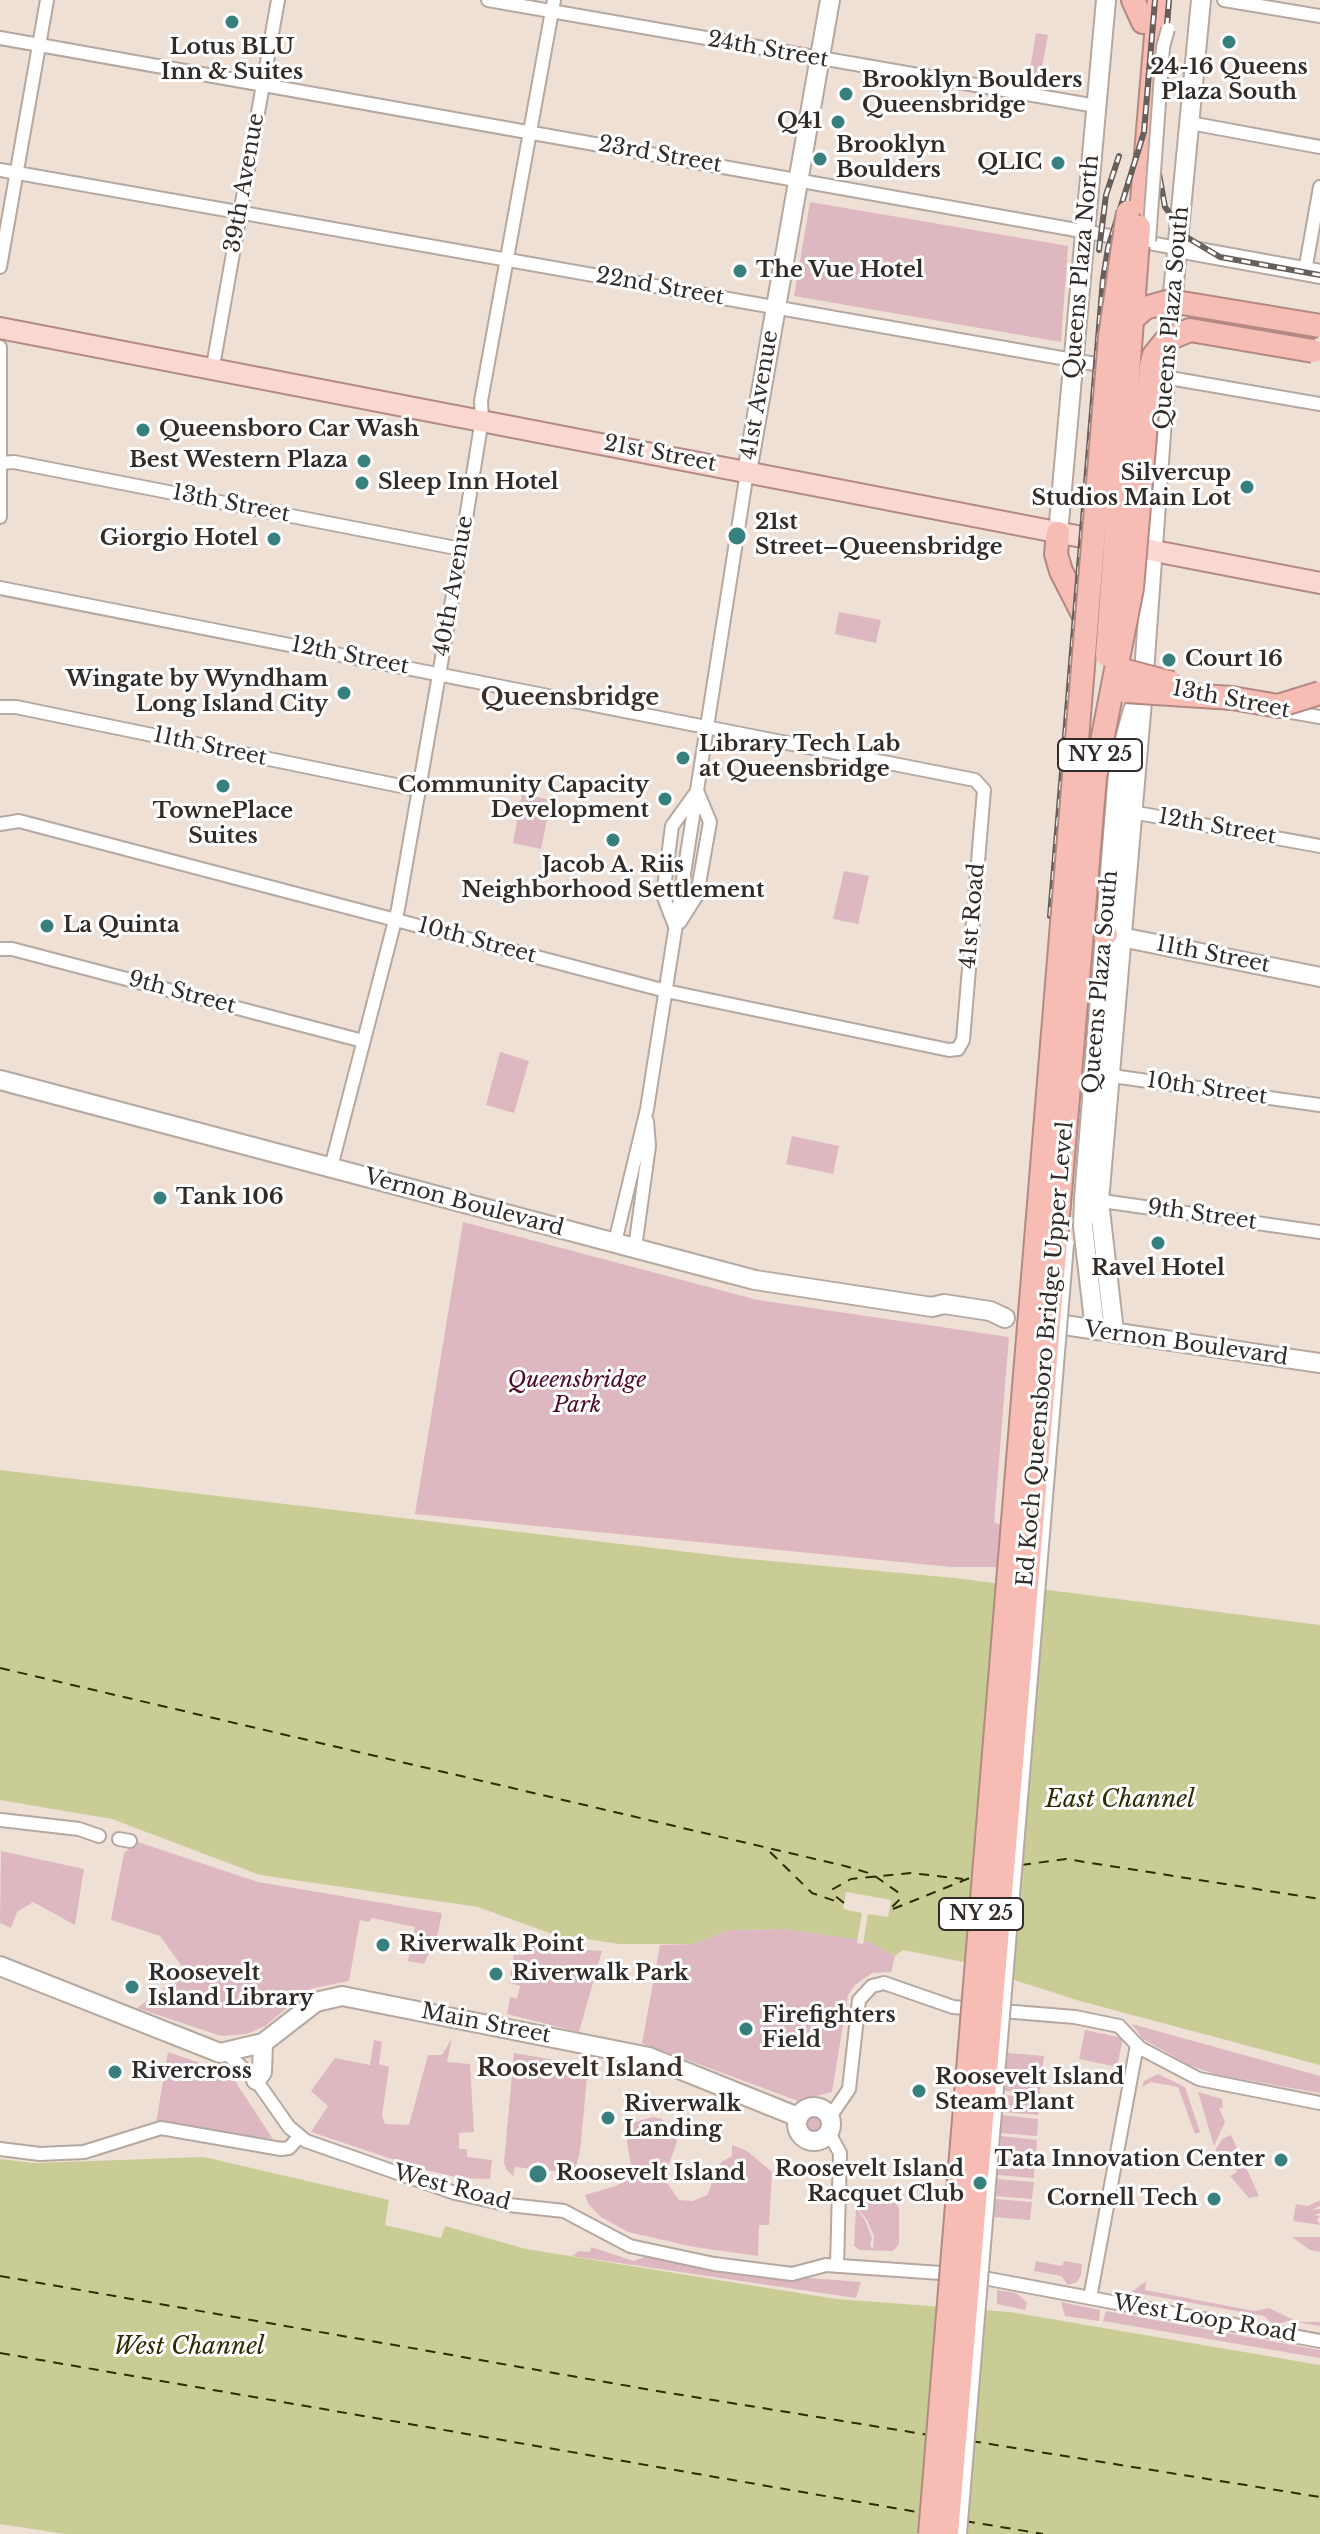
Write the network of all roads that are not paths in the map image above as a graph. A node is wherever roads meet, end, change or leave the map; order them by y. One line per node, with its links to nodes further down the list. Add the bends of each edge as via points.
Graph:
1 (47, 0): 16 (street)
2 (278, 0): 18 (street, 39th Avenue)
3 (488, 0): 11 (street, 24th Street)
4 (830, 0): 17 (main road, 41st Avenue)
5 (1106, 0): 19 (main road, Queens Plaza North)
6 (1133, 0): 12 (highway)
7 (1159, 0): 14 (highway, NY 25)
8 (1169, 0): 14 (highway, NY 25)
9 (1201, 0): 20 (main road, Queens Plaza South)
10 (1224, 0): 13 (street)
11 (553, 6): 17 (street, 24th Street); 21 (street, 40th Avenue)
12 (1144, 11): 28 (highway, NY 25)
13 (1320, 16)
14 (1162, 36): 28 (highway, NY 25)
15 (0, 38): 16 (street, 23rd Street)
16 (39, 45): 18 (street, 23rd Street); 24 (street)
17 (819, 59): 19 (street, 24th Street); 25 (main road, 41st Avenue)
18 (263, 84): 21 (street, 23rd Street); 27 (street, 39th Avenue)
19 (1096, 106): 29 (main road, Queens Plaza North)
20 (1190, 123): 22 (street); 30 (main road, Queens Plaza South)
21 (531, 132): 25 (street, 23rd Street); 31 (street, 40th Avenue)
22 (1320, 147)
23 (0, 170): 24 (street, 22nd Street)
24 (17, 173): 27 (street, 22nd Street); 32 (street)
25 (798, 179): 29 (street, 23rd Street); 34 (main road, 41st Avenue)
26 (1320, 187): 33 (street)
27 (240, 213): 31 (street, 22nd Street); 40 (street, 39th Avenue)
28 (1140, 213): 82 (highway, NY 25, bridge, via 1110,337); 101 (highway, NY 25, bridge, via 1097,790); 102 (street, bridge)
29 (1085, 230): 30 (street, 23rd Street); 39 (main road, Queens Plaza North)
30 (1177, 248): 33 (main road, 23rd Street); 41 (main road, Queens Plaza South)
31 (508, 260): 34 (street, 22nd Street); 43 (street, 40th Avenue)
32 (0, 267)
33 (1313, 272)
34 (775, 307): 39 (street, 22nd Street); 45 (main road, 41st Avenue)
35 (1320, 326): 58 (highway, bridge, via 1170,301 1145,308 1125,326 1117,355)
36 (0, 328): 40 (main road, 21st Street)
37 (0, 347): 44 (street)
38 (1318, 347): 58 (highway, bridge, via 1174,307 1150,313 1136,327 1127,356 1106,612); 101 (highway, Ed Koch Queensboro Bridge Upper Level, bridge, via 1190,330 1166,340 1151,366 1132,588 1095,777)
39 (1073, 360): 41 (street, 22nd Street); 47 (main road, Queens Plaza North)
40 (213, 366): 43 (main road, 21st Street)
41 (1165, 377): 42 (street, 22nd Street); 49 (main road, Queens Plaza South)
42 (1320, 404)
43 (482, 419): 45 (main road, 21st Street); 48 (street, 40th Avenue)
44 (0, 463): 46 (street); 48 (street, 13th Street)
45 (747, 472): 47 (main road, 21st Street); 57 (street, 41st Avenue)
46 (0, 517)
47 (1058, 533): 49 (main road, 21st Street); 53 (highway, via 1056,554 1075,598 1105,658)
48 (461, 549): 52 (street, 40th Avenue)
49 (1152, 550): 50 (main road, 21st Street); 53 (main road, Queens Plaza South)
50 (1320, 583)
51 (0, 588): 52 (street, 12th Street)
52 (440, 673): 57 (street, 12th Street); 60 (street, 40th Avenue)
53 (1131, 682): 54 (highway, bridge, via 1278,706); 56 (street, 13th Street); 62 (main road, Queens Plaza South, via 1120,751); 67 (highway, via 1098,718 1084,876 1085,913 1095,929)
54 (1320, 693)
55 (0, 707): 60 (street, 11th Street)
56 (1320, 717)
57 (707, 726): 59 (street, 12th Street); 61 (street, 41st Avenue)
58 (1084, 746): 82 (highway)
59 (982, 783): 72 (street, 41st Road, via 963,1040)
60 (420, 790): 65 (street, 40th Avenue)
61 (697, 792): 66 (street, 41st Avenue); 66 (street, 41st Avenue, via 672,826 663,895)
62 (1123, 810): 64 (street, 12th Street); 67 (main road, Queens Plaza South)
63 (0, 824): 65 (street, 10th Street, via 19,821)
64 (1320, 846)
65 (396, 920): 70 (street, 10th Street); 71 (street, 40th Avenue)
66 (676, 929): 70 (street, 41st Avenue)
67 (1114, 935): 69 (main road, 11th Street); 73 (main road, Queens Plaza South)
68 (0, 949): 71 (street, 9th Street)
69 (1320, 977)
70 (666, 991): 72 (street, 10th Street); 76 (street, 41st Avenue)
71 (363, 1041): 77 (street, 40th Avenue)
72 (958, 1049)
73 (1102, 1074): 75 (street, 10th Street); 78 (main road, Queens Plaza South)
74 (0, 1080): 77 (main road, Vernon Boulevard)
75 (1320, 1105)
76 (647, 1109): 80 (street, 41st Avenue); 81 (street, 41st Avenue, via 649,1146)
77 (331, 1167): 80 (main road, Vernon Boulevard)
78 (1092, 1200): 79 (street, 9th Street); 83 (main road, Queens Plaza South)
79 (1320, 1232)
80 (615, 1242): 81 (main road, Vernon Boulevard)
81 (635, 1248): 83 (main road, Vernon Boulevard, via 777,1284)
82 (1035, 1295): 100 (highway, NY 25, bridge)
83 (1104, 1331): 84 (main road, Vernon Boulevard)
84 (1320, 1363)
85 (1, 1820): 86 (street)
86 (99, 1836)
87 (0, 1966): 90 (main road)
88 (263, 2043): 90 (main road, Main Street); 91 (main road, via 262,2072); 93 (main road, Main Street, via 316,2002 342,1996 649,2057)
89 (1137, 2045): 92 (street, via 1211,2083); 94 (street, via 1126,2029 1113,2024 953,2007 880,1983 859,2000 849,2089); 98 (street)
90 (226, 2053): 91 (street)
91 (256, 2080): 95 (street, West Road)
92 (1320, 2103)
93 (798, 2117): 94 (main road, via 812,2107 822,2109); 94 (main road, via 798,2132 806,2140 821,2140)
94 (829, 2125): 97 (street, via 840,2153)
95 (299, 2137): 96 (street, via 281,2149 161,2128 84,2152); 97 (street, West Road, via 320,2149 455,2193 564,2211 641,2249 785,2273)
96 (0, 2149)
97 (837, 2266): 98 (street, West Road, via 986,2277)
98 (1090, 2298): 99 (street, West Loop Road)
99 (1320, 2341)
100 (932, 2534)
101 (950, 2534)
102 (960, 2534)

